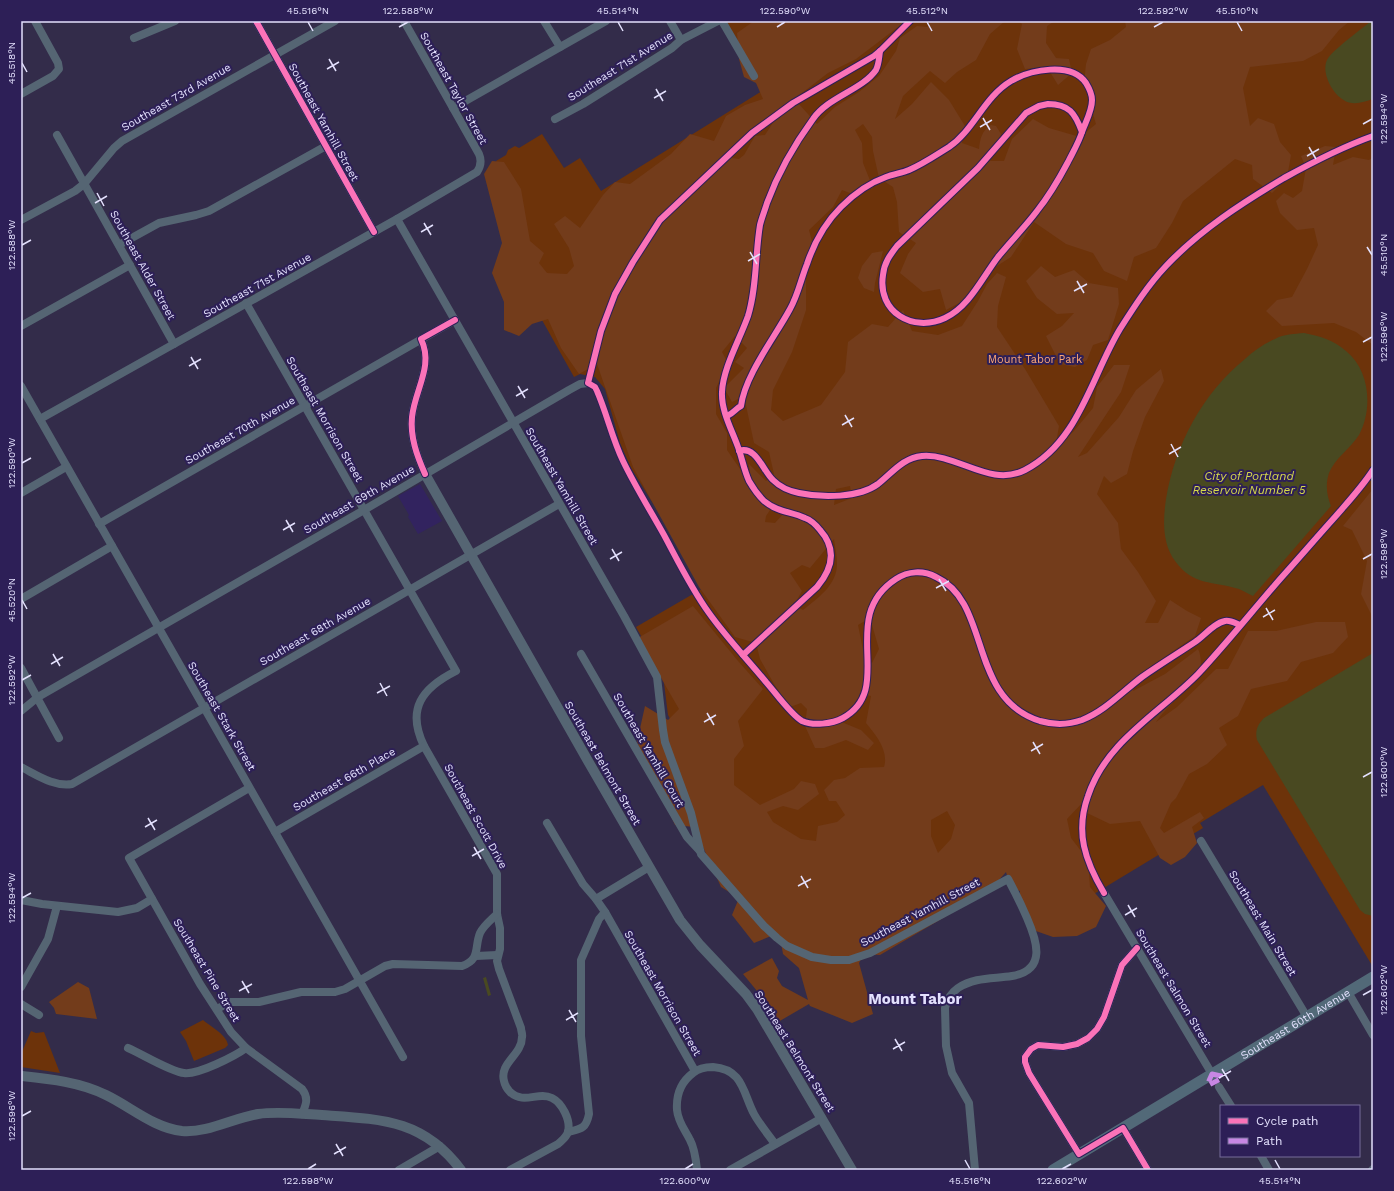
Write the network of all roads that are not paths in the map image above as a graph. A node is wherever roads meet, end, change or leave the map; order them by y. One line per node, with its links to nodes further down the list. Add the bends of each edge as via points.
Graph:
1 (35, 21): 16 (street, via 59,69 53,76)
2 (175, 21): 11 (street)
3 (256, 21): 14 (street, Southeast Yamhill Street)
4 (335, 21): 14 (street, Southeast 73rd Avenue)
5 (404, 21): 17 (street, Southeast Taylor Street)
6 (544, 21): 13 (street)
7 (606, 21): 13 (street)
8 (670, 21): 12 (street)
9 (718, 21): 12 (street, Southeast 71st Avenue)
10 (722, 21): 15 (street)
11 (134, 38)
12 (681, 40): 18 (street, Southeast 71st Avenue, via 583,104)
13 (560, 47): 17 (street)
14 (275, 54): 20 (street, Southeast Yamhill Street); 22 (street, Southeast 73rd Avenue, via 122,141)
15 (754, 76)
16 (21, 94)
17 (453, 108): 21 (street, Southeast Taylor Street, via 479,154)
18 (555, 119)
19 (57, 135): 22 (street, Southeast Alder Street)
20 (326, 146): 25 (street, Southeast Yamhill Street); 26 (street, via 209,211 159,223)
21 (481, 166): 23 (street, Southeast 71st Avenue, via 473,175)
22 (84, 184): 24 (street, Southeast 73rd Avenue); 26 (street, Southeast Alder Street)
23 (397, 219): 25 (street, Southeast 71st Avenue); 29 (street, Southeast Yamhill Street)
24 (21, 220)
25 (374, 232): 28 (street, Southeast 71st Avenue)
26 (119, 245): 27 (street, Southeast Alder Street)
27 (130, 265): 30 (street); 32 (street, Southeast Alder Street)
28 (246, 304): 32 (street, Southeast 71st Avenue); 36 (street, Southeast Morrison Street)
29 (455, 320): 31 (street, Southeast 70th Avenue); 38 (street, Southeast Yamhill Street)
30 (21, 326)
31 (421, 339): 36 (street, Southeast 70th Avenue); 40 (street, Southeast Belmont Street, via 426,351 426,362 413,410 412,429 416,451)
32 (174, 344): 37 (street, Southeast 71st Avenue)
33 (588, 383): 38 (street, Southeast 69th Avenue, via 580,384)
34 (21, 386): 35 (street, Southeast Stark Street)
35 (23, 396): 37 (street, Southeast Stark Street)
36 (304, 405): 43 (street, Southeast Morrison Street); 44 (street, Southeast 70th Avenue)
37 (40, 419): 39 (street, Southeast Stark Street)
38 (513, 423): 40 (street, Southeast 69th Avenue); 42 (street, Southeast Yamhill Street)
39 (66, 467): 41 (street); 44 (street, Southeast Stark Street)
40 (425, 474): 43 (street, Southeast 69th Avenue); 46 (street, Southeast Belmont Street)
41 (21, 493)
42 (560, 504): 46 (street, Southeast 68th Avenue); 63 (street, Southeast Yamhill Street, via 656,674 665,742 691,813)
43 (364, 510): 47 (street, Southeast Morrison Street); 49 (street, Southeast 69th Avenue)
44 (99, 524): 45 (street, Southeast Stark Street)
45 (112, 546): 48 (street); 49 (street, Southeast Stark Street)
46 (470, 555): 47 (street, Southeast 68th Avenue); 64 (street, Southeast Belmont Street)
47 (410, 590): 52 (street, Southeast Morrison Street); 54 (street, Southeast 68th Avenue)
48 (21, 599)
49 (158, 627): 53 (street, Southeast 69th Avenue); 54 (street, Southeast Stark Street)
50 (581, 654): 63 (street, Southeast Yamhill Court, via 687,837)
51 (21, 668): 53 (street)
52 (456, 671): 57 (street, Southeast Scott Drive, via 433,684 419,703 416,725)
53 (38, 697): 55 (street, Southeast 69th Avenue); 56 (street)
54 (204, 708): 58 (street, Southeast 68th Avenue, via 72,784 61,785); 59 (street, Southeast Stark Street)
55 (21, 711)
56 (59, 738)
57 (424, 746): 61 (street, Southeast 66th Place); 71 (street, Southeast Scott Drive, via 497,874)
58 (21, 767)
59 (249, 788): 61 (street, Southeast Stark Street); 66 (street, Southeast Pine Street, via 129,858)
60 (547, 823): 67 (street, Southeast Morrison Street, via 582,884)
61 (275, 832): 76 (street, Southeast Stark Street)
62 (1201, 841): 82 (street, Southeast Main Street)
63 (701, 854): 106 (street, Southeast Yamhill Street, via 777,938 812,957 831,960 849,960 870,952 1008,879 1034,934 1037,953 1034,962 1030,968 1016,975 981,978 964,984 950,995 945,1008 946,1046 952,1073 969,1103)
64 (649, 867): 67 (street); 93 (street, Southeast Belmont Street, via 687,929 757,1009)
65 (1104, 893): 72 (street, Southeast Salmon Street)
66 (152, 899): 69 (street, via 137,908 118,912); 80 (street, Southeast Pine Street)
67 (596, 899): 70 (street, Southeast Morrison Street)
68 (21, 900): 69 (street)
69 (57, 906): 77 (street, via 48,939)
70 (605, 912): 87 (street, Southeast Morrison Street); 95 (street, via 598,919 581,960 581,1036 589,1114 585,1126 580,1130)
71 (497, 914): 73 (street, Southeast Scott Drive, via 500,928); 74 (street, via 481,932)
72 (1137, 948): 88 (street, Southeast Salmon Street); 98 (street, via 1122,965 1104,1017 1088,1038 1063,1047 1038,1045 1031,1049 1025,1058 1029,1073)
73 (498, 955): 74 (street); 95 (street, Southeast Scott Drive, via 498,969 521,1028 522,1037 519,1048 505,1067 503,1075 506,1087 517,1097 546,1096 557,1102 567,1117)
74 (476, 956): 76 (street, via 462,966 393,964)
75 (1373, 977): 78 (main road, Southeast 60th Avenue)
76 (360, 980): 80 (street, via 335,992 300,992 259,1002 230,1002); 86 (street, Southeast Stark Street)
77 (21, 987)
78 (1348, 992): 82 (main road, Southeast 60th Avenue); 83 (street)
79 (21, 1004): 81 (street)
80 (217, 1009): 85 (street, Southeast Pine Street, via 231,1032)
81 (39, 1015)
82 (1307, 1017): 88 (main road, Southeast 60th Avenue)
83 (1373, 1035)
84 (128, 1048): 85 (street, via 184,1073 206,1068 237,1055)
85 (246, 1048): 92 (street, Southeast Pine Street, via 302,1089 306,1103)
86 (403, 1057)
87 (695, 1071): 96 (street, Southeast Morrison Street, via 715,1067 728,1070 734,1075 740,1081 755,1115); 103 (street, via 681,1087 677,1109 681,1125 691,1141)
88 (1212, 1074): 94 (main road, Southeast 60th Avenue)
89 (21, 1076): 92 (street, via 74,1084 93,1090 107,1095 154,1122 182,1131 203,1129 259,1114)
90 (1219, 1086): 91 (street)
91 (1229, 1105)
92 (302, 1114): 97 (street, via 388,1121 415,1130)
93 (822, 1118): 96 (street); 105 (street, Southeast Belmont Street)
94 (1123, 1128): 98 (main road, Southeast 60th Avenue); 108 (street)
95 (568, 1132): 102 (street, via 558,1144)
96 (775, 1144): 104 (street)
97 (440, 1146): 100 (street); 101 (street)
98 (1079, 1154): 107 (main road, Southeast 60th Avenue)
99 (1262, 1157): 109 (street)
100 (459, 1169)
101 (399, 1170)
102 (510, 1170)
103 (696, 1170)
104 (730, 1170)
105 (852, 1170)
106 (975, 1170)
107 (1053, 1170)
108 (1148, 1170)
109 (1269, 1170)

